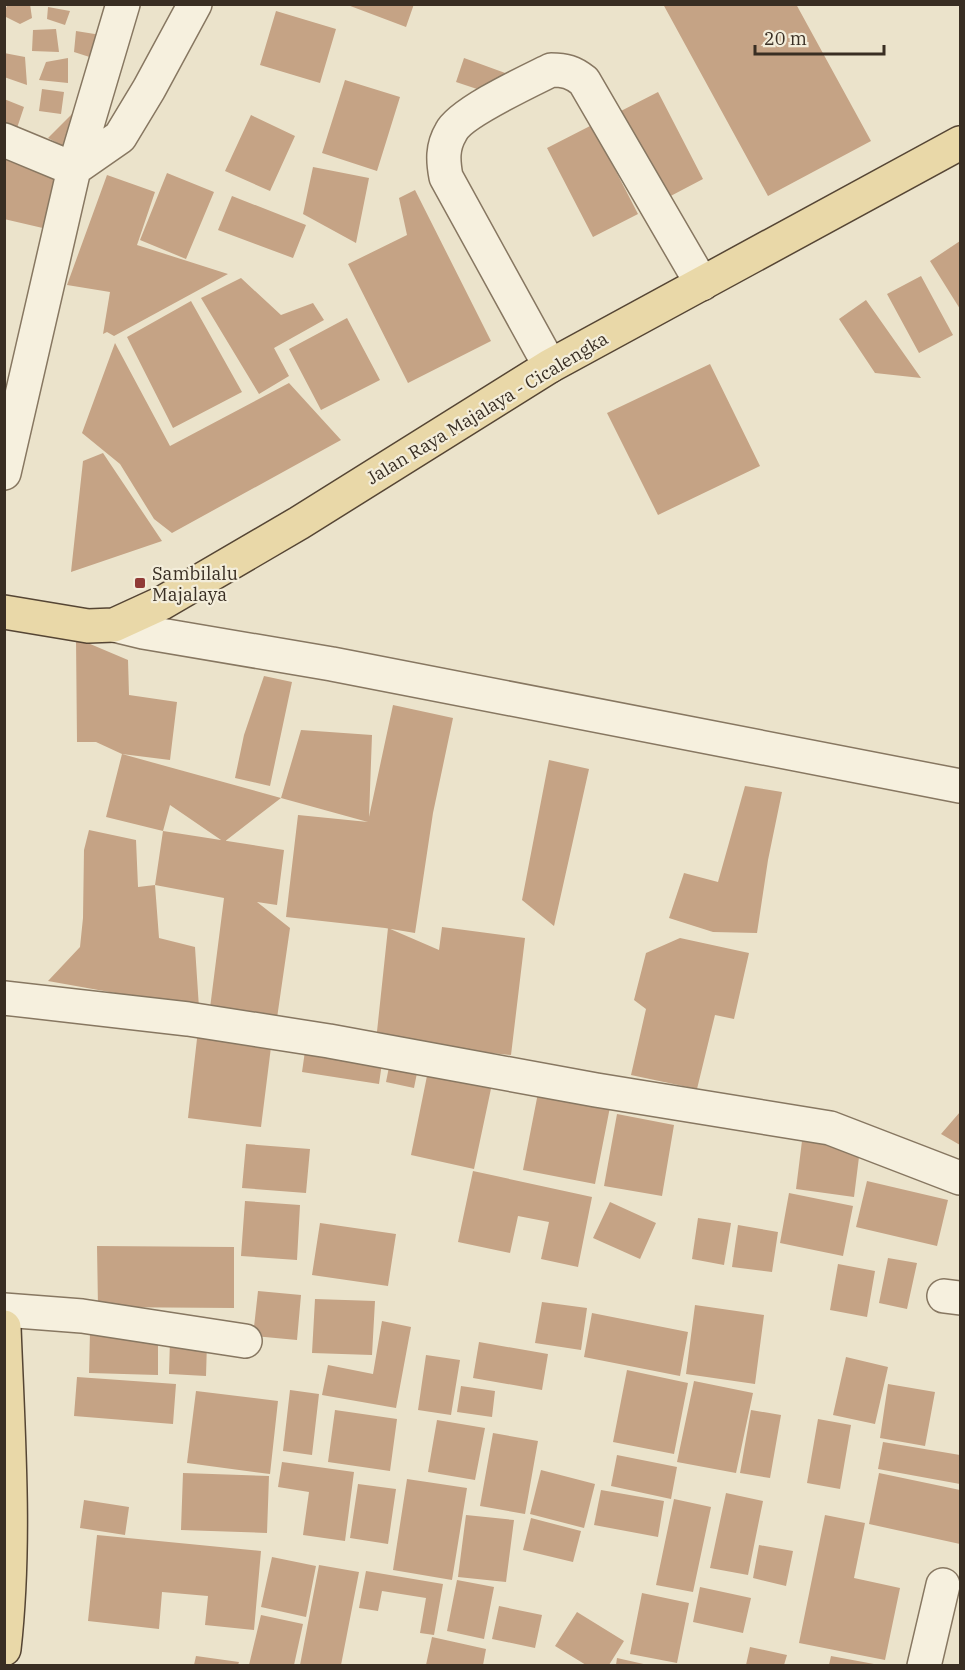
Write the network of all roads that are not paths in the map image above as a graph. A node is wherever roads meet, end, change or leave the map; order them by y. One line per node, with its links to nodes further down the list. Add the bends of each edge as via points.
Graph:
1 (123, 4): 5 (street)
2 (195, 4): 5 (street, via 120,137)
3 (4, 140): 5 (street)
4 (960, 143): 6 (main road, Jalan Raya Majalaya - Cicalengka)
5 (74, 169): 8 (street)
6 (702, 284): 7 (main road, Jalan Raya Majalaya - Cicalengka); 7 (street, via 584,81 574,72 551,70 467,115 452,129 444,146 446,177)
7 (550, 366): 10 (main road, Jalan Raya Majalaya - Cicalengka, via 202,580 162,603)
8 (4, 473)
9 (4, 612): 10 (main road)
10 (101, 625): 11 (street, via 332,664)
11 (960, 786)
12 (4, 998): 13 (street, via 188,1019 329,1041 830,1128)
13 (960, 1178)
14 (4, 1310): 16 (street, via 82,1316)
15 (4, 1327): 17 (main road)
16 (245, 1341)
17 (8, 1531): 19 (main road, via 9,1609)
18 (943, 1585): 20 (street)
19 (4, 1649)
20 (924, 1665)

